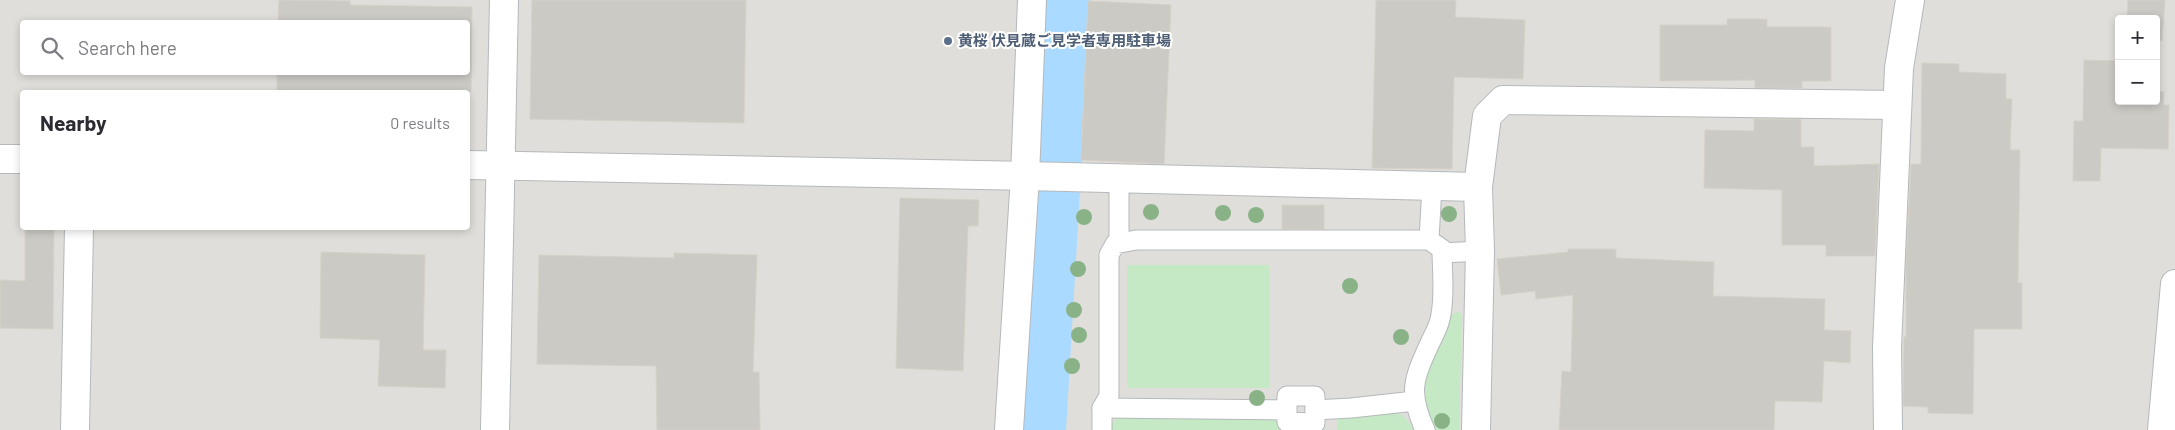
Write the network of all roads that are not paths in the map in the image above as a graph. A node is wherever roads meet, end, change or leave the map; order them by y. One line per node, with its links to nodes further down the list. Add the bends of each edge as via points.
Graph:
1 (504, 0): 8 (street)
2 (1032, 0): 9 (street)
3 (1910, 0): 4 (street, via 1899,68)
4 (1897, 105): 12 (street, via 1503,100 1486,116); 26 (street, via 1886,348)
5 (0, 159): 6 (street)
6 (20, 159)
7 (470, 165): 8 (street)
8 (499, 166): 9 (street); 21 (street)
9 (1025, 176): 10 (street); 22 (street)
10 (1119, 178): 11 (street); 14 (lane)
11 (1432, 186): 12 (street); 15 (lane)
12 (1478, 187): 16 (street)
13 (79, 230): 20 (street)
14 (1119, 242): 15 (lane); 19 (lane, via 1109,255 1109,396)
15 (1435, 246): 16 (lane); 18 (lane, via 1442,314 1418,370)
16 (1480, 251): 25 (street)
17 (2175, 284): 27 (street)
18 (1415, 401): 19 (lane, via 1314,410 1315,396 1288,396 1288,410); 24 (lane)
19 (1102, 408): 23 (lane)
20 (75, 430)
21 (495, 430)
22 (1009, 430)
23 (1102, 430)
24 (1425, 430)
25 (1476, 430)
26 (1888, 430)
27 (2162, 430)

